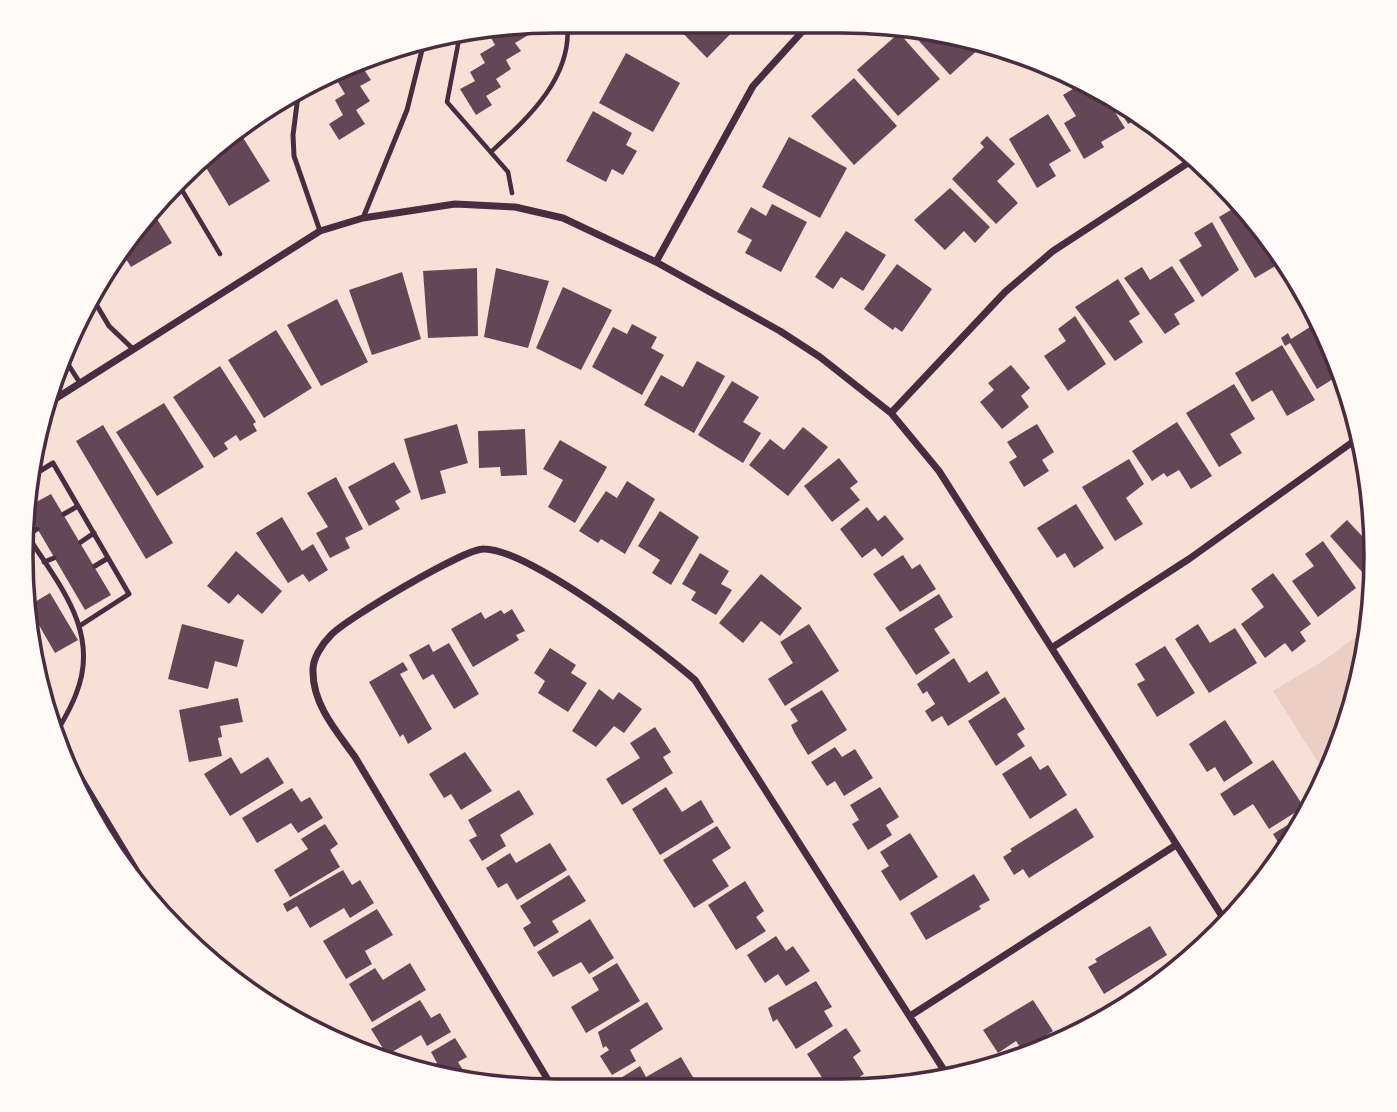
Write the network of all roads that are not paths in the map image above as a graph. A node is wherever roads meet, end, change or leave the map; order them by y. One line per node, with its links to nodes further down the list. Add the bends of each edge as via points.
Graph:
1 (801, 33): 7 (street, via 753,86)
2 (422, 51): 5 (lane, via 407,110)
3 (297, 102): 6 (lane, via 294,156)
4 (1186, 163): 13 (street, via 1053,251 1005,292)
5 (363, 218): 6 (street); 7 (street, via 455,204 515,207 563,218)
6 (320, 231): 9 (street)
7 (656, 262): 13 (street, via 820,356)
8 (97, 306): 9 (lane, via 109,326)
9 (133, 349): 11 (street)
10 (69, 366): 11 (lane)
11 (80, 383): 12 (street)
12 (58, 397)
13 (891, 413): 30 (street, via 939,471)
14 (1351, 443): 30 (street, via 1189,559)
15 (41, 471): 16 (lane, via 53,463)
16 (78, 506): 17 (lane); 20 (lane)
17 (64, 514)
18 (37, 529): 19 (lane)
19 (34, 530)
20 (94, 533): 21 (lane); 24 (lane)
21 (81, 542)
22 (33, 545): 25 (lane)
23 (54, 558): 25 (lane)
24 (108, 558): 26 (lane); 29 (lane, via 129,594)
25 (44, 562): 28 (lane)
26 (95, 566)
27 (68, 582): 28 (lane)
28 (59, 587): 29 (lane)
29 (81, 625): 31 (lane, via 85,653 77,693)
30 (1053, 647): 32 (street)
31 (61, 724)
32 (1176, 845): 33 (street); 34 (street)
33 (1221, 915)
34 (910, 1016): 35 (street); 36 (street, via 695,680 654,644 526,561 482,548 448,560 332,634 316,656 313,672 327,718 355,757)
35 (943, 1069)
36 (547, 1079)

